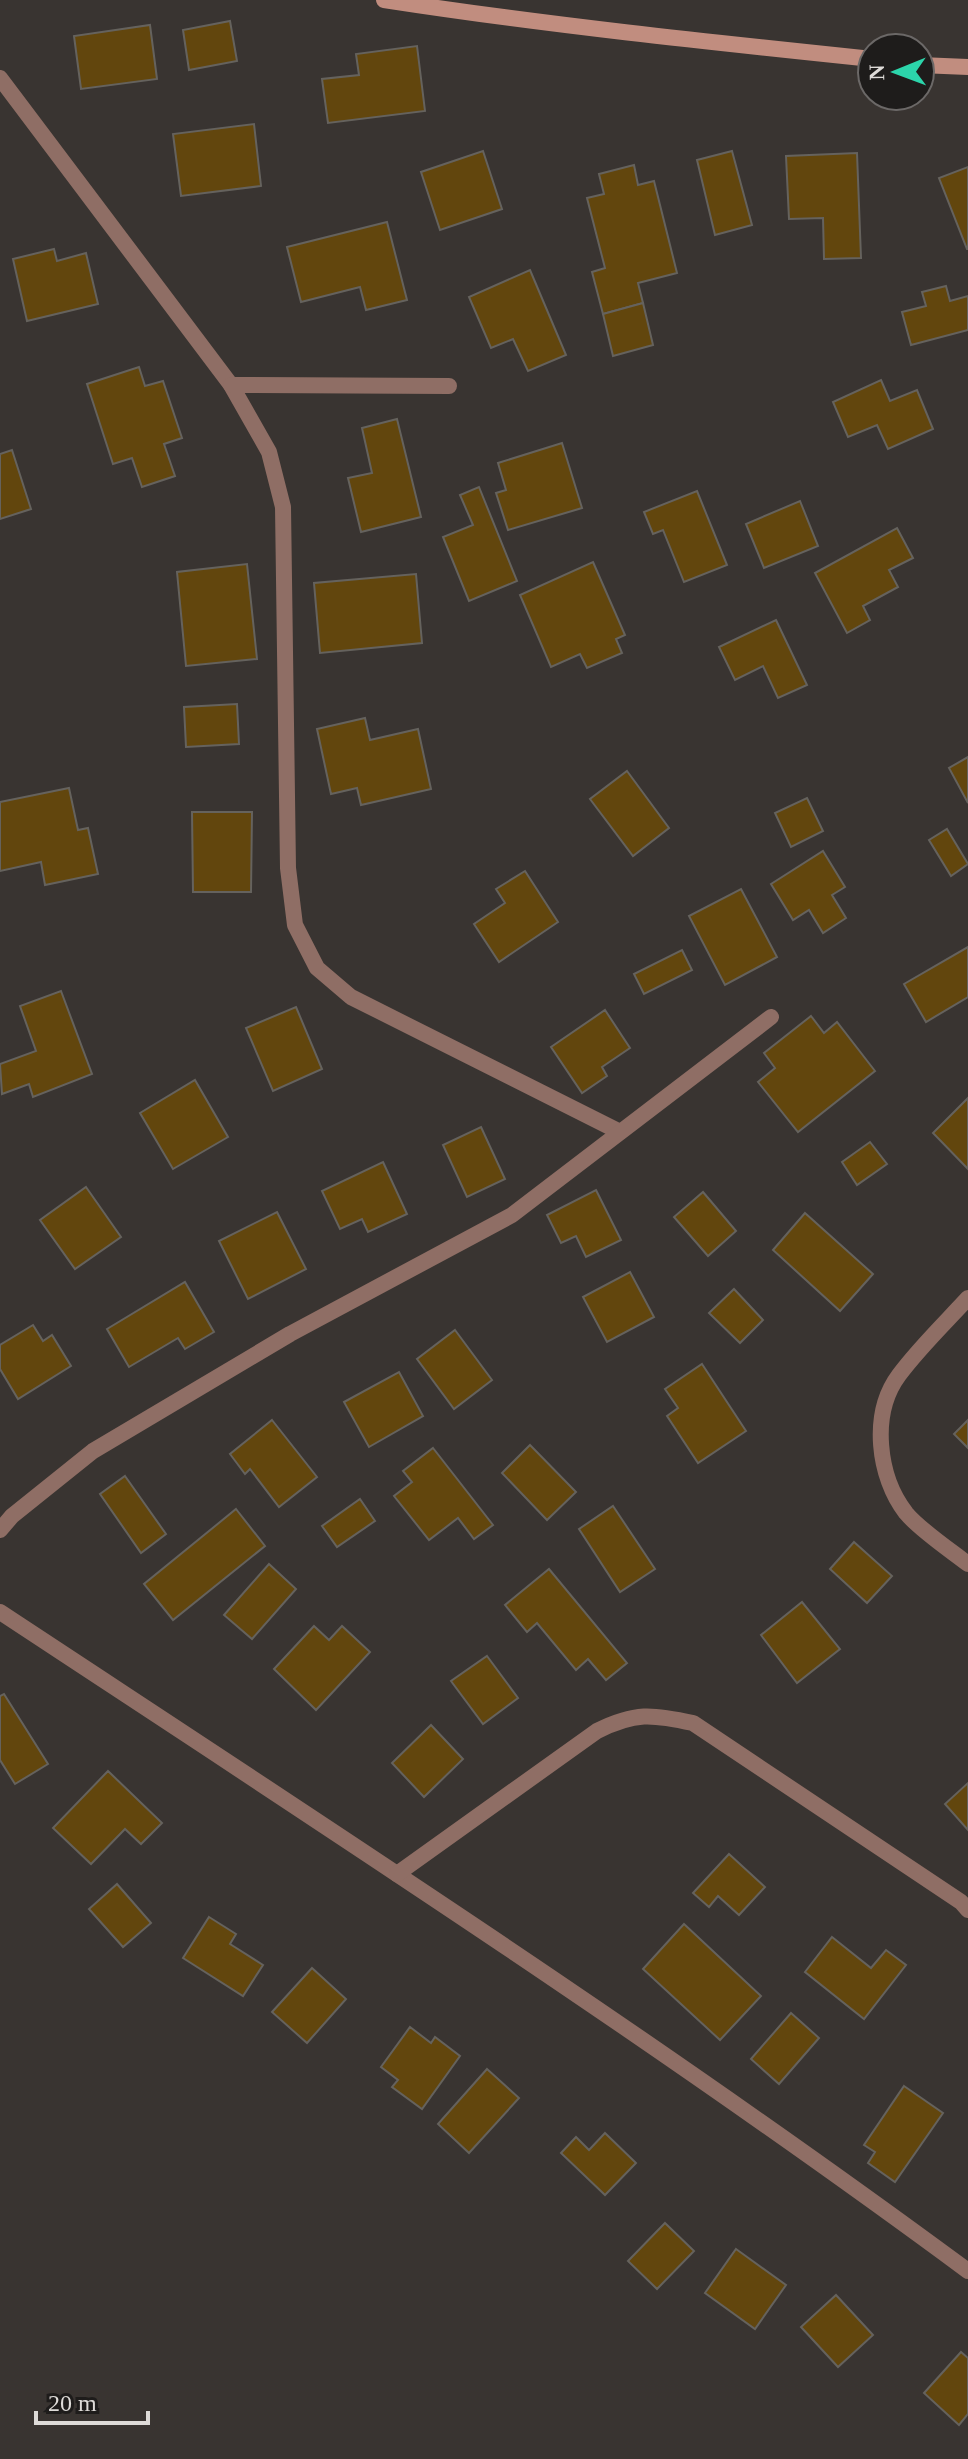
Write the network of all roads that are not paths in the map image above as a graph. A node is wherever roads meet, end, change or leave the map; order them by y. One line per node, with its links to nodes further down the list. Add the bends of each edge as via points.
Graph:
1 (384, 0): 2 (street)
2 (856, 57)
3 (936, 66): 4 (street)
4 (968, 67)
5 (0, 78): 6 (street)
6 (231, 385): 7 (street); 9 (street, via 269,452 283,507 288,868 295,925 317,968 351,997)
7 (449, 386)
8 (771, 1017): 9 (street)
9 (620, 1132): 11 (street, via 512,1215 290,1334 93,1451)
10 (968, 1298): 12 (street, via 897,1377 887,1400 881,1449 890,1484 908,1515)
11 (0, 1530)
12 (968, 1564)
13 (0, 1612): 14 (street)
14 (397, 1874): 15 (street, via 597,1731 622,1719 660,1716 693,1723); 16 (street, via 822,2163)
15 (968, 1910)
16 (968, 2271)

